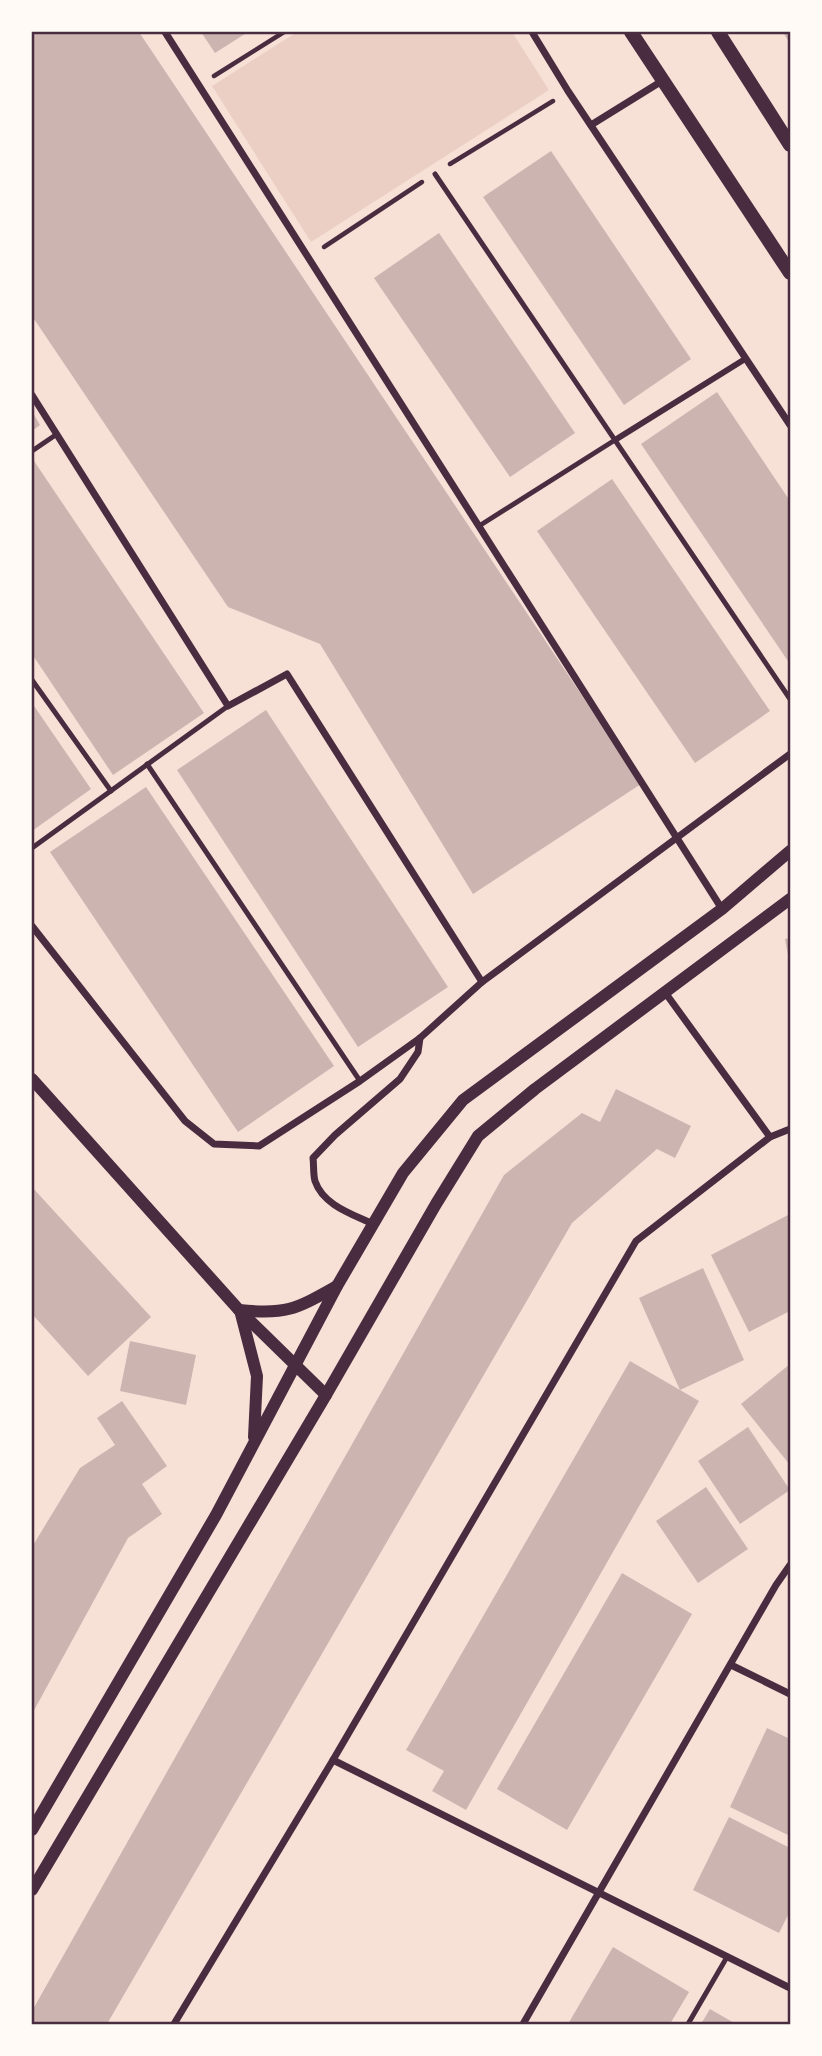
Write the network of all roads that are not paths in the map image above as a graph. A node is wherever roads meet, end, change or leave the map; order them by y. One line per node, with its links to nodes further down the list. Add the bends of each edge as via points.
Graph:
1 (165, 32): 16 (street)
2 (533, 32): 6 (street)
3 (631, 32): 5 (main road)
4 (718, 32): 7 (main road)
5 (662, 81): 6 (street); 9 (main road)
6 (591, 125): 10 (street)
7 (790, 145)
8 (436, 174): 14 (lane)
9 (790, 274)
10 (745, 359): 12 (street); 14 (street)
11 (32, 395): 13 (street)
12 (790, 425)
13 (57, 434): 15 (lane); 19 (street)
14 (615, 440): 16 (lane); 18 (lane)
15 (32, 451)
16 (479, 526): 23 (street)
17 (32, 680): 22 (lane)
18 (790, 699)
19 (228, 706): 21 (lane); 29 (street, via 288,674)
20 (790, 754): 23 (street)
21 (147, 764): 22 (lane); 33 (lane)
22 (111, 791): 24 (lane)
23 (677, 837): 27 (street); 29 (street)
24 (32, 848)
25 (790, 851): 27 (street)
26 (790, 899): 30 (street)
27 (722, 909): 36 (street, via 463,1100 403,1173)
28 (32, 926): 33 (street, via 185,1121 214,1144 259,1146)
29 (482, 982): 31 (street)
30 (664, 991): 35 (street); 40 (street, via 478,1136)
31 (420, 1038): 33 (street); 36 (street, via 418,1052 400,1079 313,1158 315,1180 323,1194 340,1209)
32 (32, 1079): 38 (street)
33 (360, 1081)
34 (790, 1129): 35 (street)
35 (770, 1137): 45 (street, via 636,1241)
36 (373, 1224): 37 (street)
37 (337, 1286): 38 (street, via 298,1308 270,1313); 39 (street)
38 (239, 1310): 39 (street); 41 (street, via 257,1376)
39 (295, 1365): 40 (street); 41 (street)
40 (326, 1395): 47 (street)
41 (254, 1444): 46 (street)
42 (790, 1565): 43 (street)
43 (731, 1665): 44 (street); 48 (street)
44 (790, 1695)
45 (333, 1760): 48 (street); 51 (street)
46 (32, 1830)
47 (32, 1890)
48 (599, 1893): 49 (street); 52 (street)
49 (727, 1957): 50 (street); 53 (lane)
50 (790, 1989)
51 (174, 2025)
52 (523, 2025)
53 (688, 2025)

